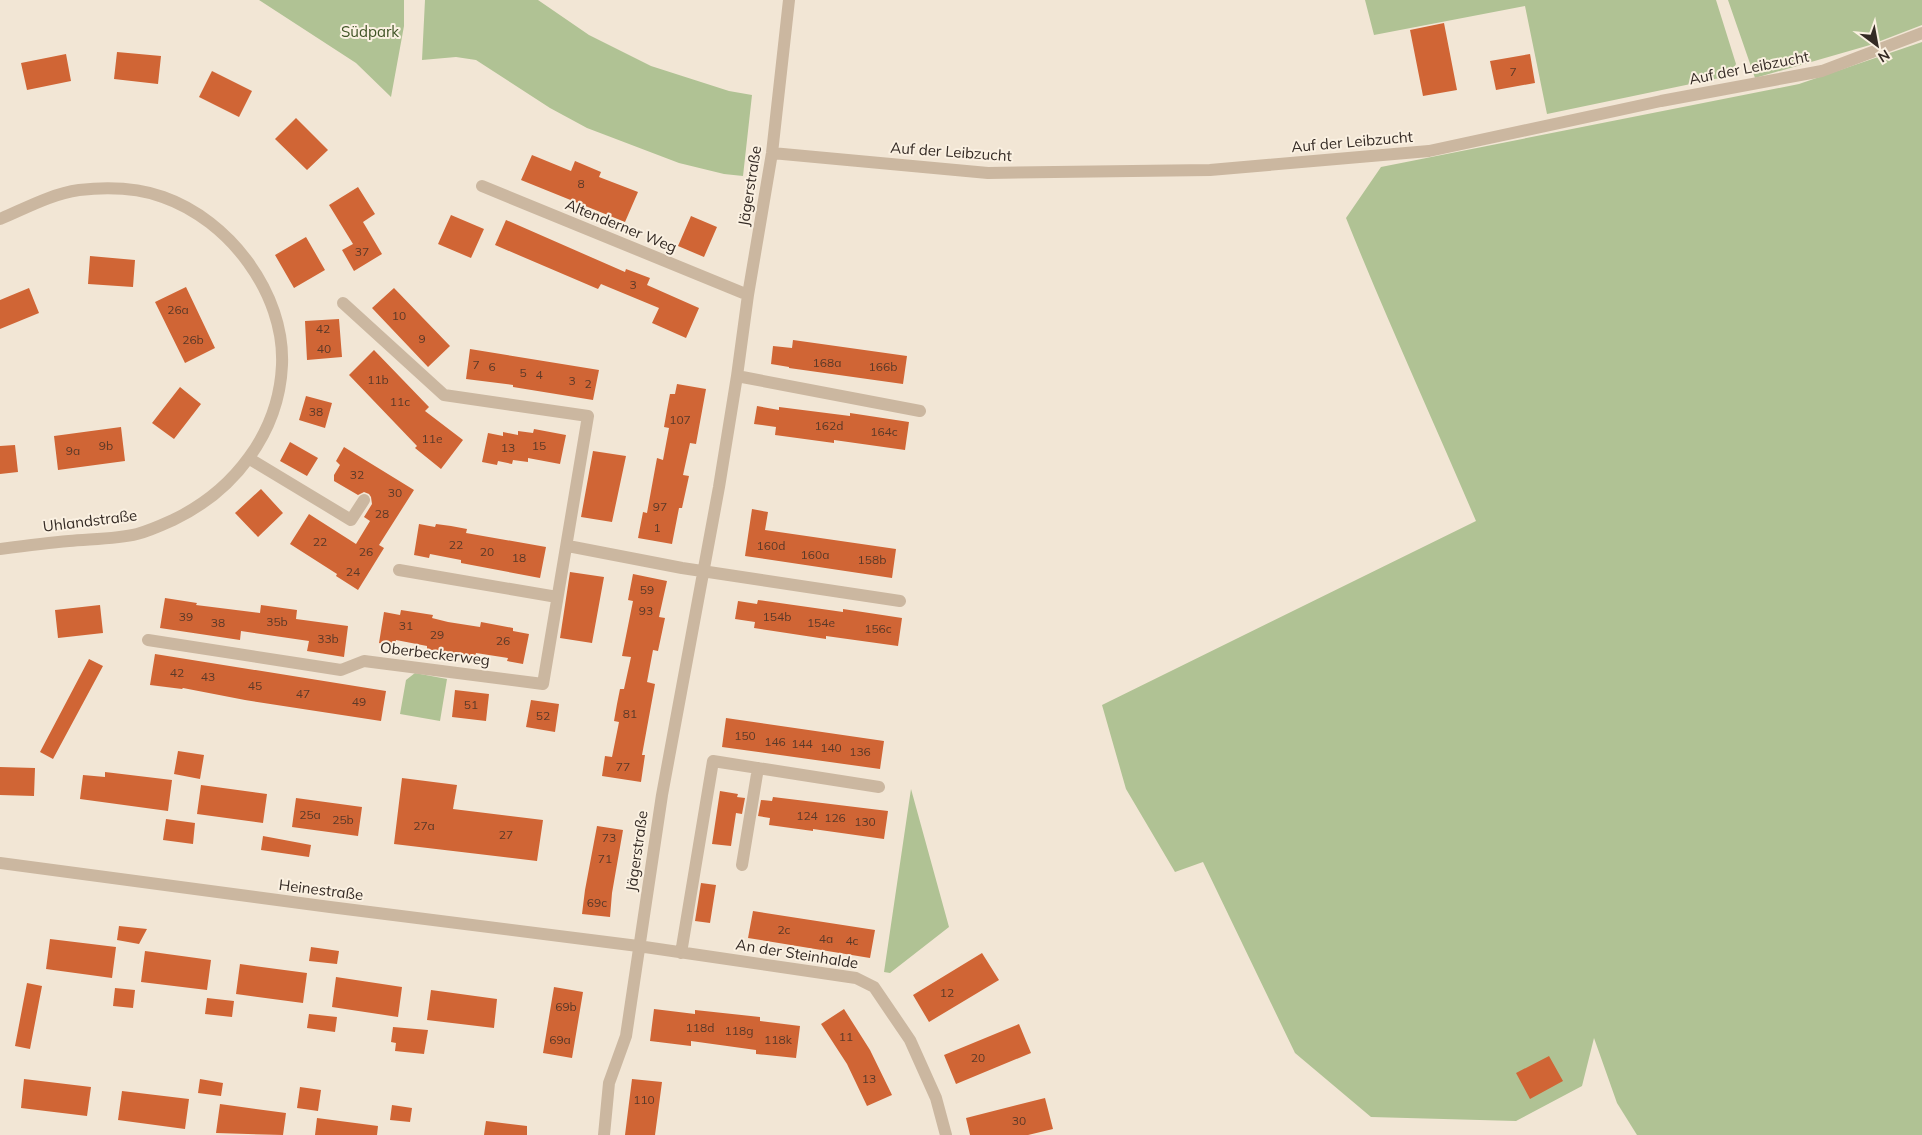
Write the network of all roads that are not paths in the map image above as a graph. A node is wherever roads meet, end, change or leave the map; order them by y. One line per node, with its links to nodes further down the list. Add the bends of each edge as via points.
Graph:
1 (789, 0): 3 (street, Jägerstraße)
2 (1922, 33): 3 (street, Auf der Leibzucht, via 1822,71 1661,101 1429,151 1210,170 988,173)
3 (772, 153): 6 (street, Jägerstraße)
4 (482, 186): 6 (street, Altenderner Weg)
5 (0, 219): 10 (street, Uhlandstraße, via 78,190 124,189 162,196 206,220 227,238 257,276 279,328 281,381 270,422)
6 (748, 295): 8 (street, Jägerstraße)
7 (343, 303): 12 (street, Oberbeckerweg, via 444,395 588,416)
8 (737, 376): 9 (street); 15 (street, Jägerstraße)
9 (920, 411)
10 (250, 459): 11 (street, via 351,520); 13 (street, Uhlandstraße, via 214,494 173,520 138,534)
11 (364, 500)
12 (568, 546): 15 (street); 16 (street, Oberbeckerweg)
13 (0, 549)
14 (398, 570): 16 (street)
15 (703, 570): 17 (street); 23 (street, Jägerstraße)
16 (556, 597): 18 (street, Oberbeckerweg, via 543,684 364,661 341,670)
17 (900, 601)
18 (148, 640)
19 (758, 768): 20 (street); 22 (street); 24 (street, via 714,761)
20 (879, 787)
21 (0, 863): 23 (street, Heinestraße)
22 (742, 865)
23 (638, 946): 24 (street, An der Steinhalde); 25 (street, Jägerstraße, via 626,1036 609,1084)
24 (681, 952): 26 (street, An der Steinhalde, via 856,978 874,987 910,1040 936,1098)
25 (604, 1135)
26 (946, 1135)

